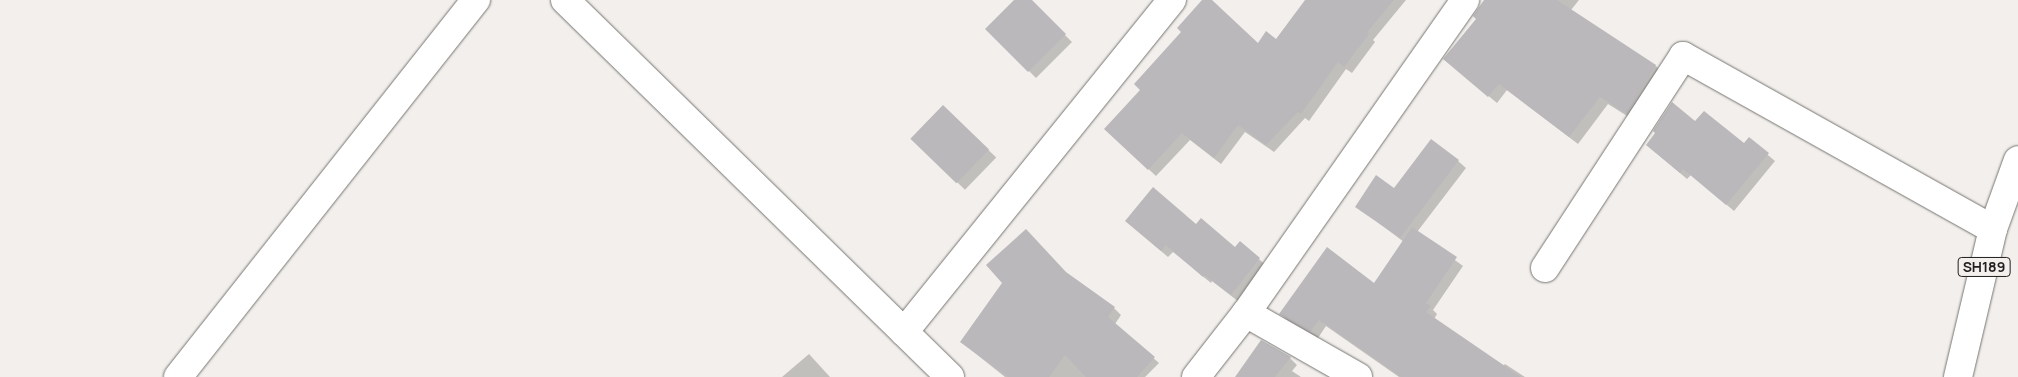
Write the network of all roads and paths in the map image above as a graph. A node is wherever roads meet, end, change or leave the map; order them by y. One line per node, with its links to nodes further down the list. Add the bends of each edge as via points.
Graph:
1 (476, 0): 10 (street)
2 (565, 0): 9 (street)
3 (1172, 0): 9 (street)
4 (1465, 0): 8 (street)
5 (2018, 160): 6 (street, SH189)
6 (1993, 229): 7 (street, via 1683,56); 14 (street, SH189)
7 (1544, 268)
8 (1246, 313): 12 (street); 13 (street)
9 (904, 332): 11 (street)
10 (178, 377)
11 (950, 377)
12 (1196, 377)
13 (1358, 377)
14 (1958, 377)

